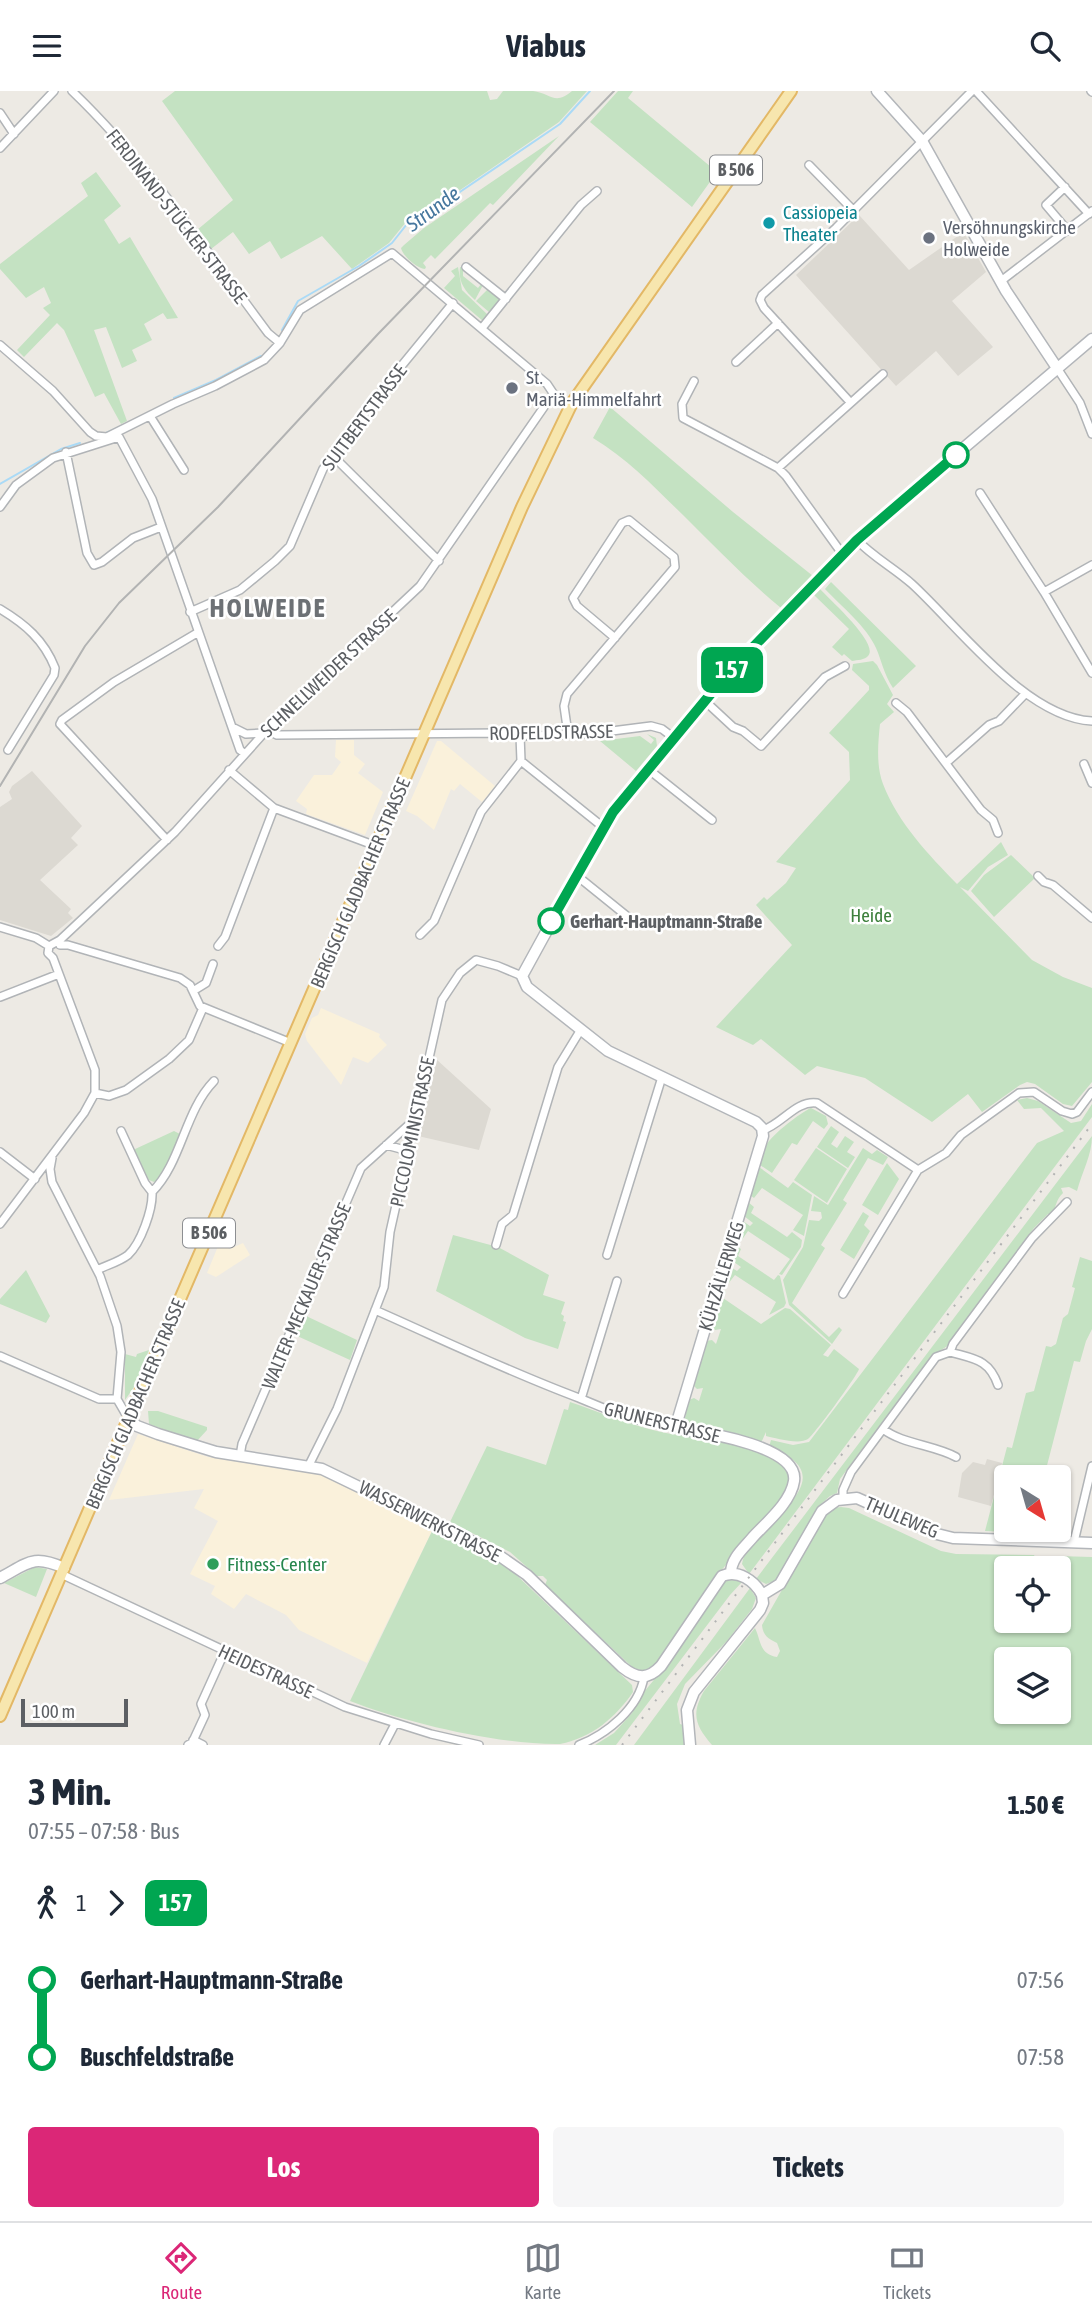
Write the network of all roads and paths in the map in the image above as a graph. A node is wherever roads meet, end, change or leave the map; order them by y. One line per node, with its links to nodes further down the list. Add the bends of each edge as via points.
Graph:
1 (54, 91): 7 (street)
2 (72, 91): 23 (street, FERDINAND-STÜCKER-STRASSE, via 105,123)
3 (791, 91): 29 (main road, BERGISCH GLADBACHER STRASSE / B 506)
4 (877, 91): 8 (street)
5 (974, 91): 8 (street); 11 (street)
6 (0, 113): 7 (street)
7 (14, 134): 9 (street)
8 (922, 141): 13 (street); 17 (street)
9 (0, 148)
10 (809, 166): 13 (street)
11 (1065, 187): 14 (street); 15 (street, via 1046,205)
12 (597, 191): 18 (street)
13 (853, 210): 20 (street, via 762,295 762,304)
14 (1091, 213): 15 (street)
15 (1068, 231): 17 (street)
16 (467, 267): 18 (street)
17 (1001, 281): 26 (street)
18 (506, 299): 21 (street)
19 (453, 303): 21 (street); 23 (street, via 392,253 300,310); 34 (street, SUITBERTSTRASSE)
20 (778, 323): 25 (street); 30 (street)
21 (482, 328): 29 (street)
22 (1092, 339): 26 (street)
23 (280, 343): 31 (street, via 264,360)
24 (0, 345): 31 (street, via 96,436 107,437)
25 (736, 362)
26 (1057, 368): 32 (street, via 1080,403); 40 (street)
27 (883, 374): 30 (street)
28 (694, 380): 35 (street, via 682,404 683,418)
29 (564, 399): 42 (street, SCHNELLWEIDER STRASSE, via 546,404); 59 (main road, BERGISCH GLADBACHER STRASSE / B 506)
30 (850, 402): 35 (street)
31 (150, 416): 36 (street)
32 (1092, 434)
33 (65, 452): 38 (street, via 36,468); 39 (street, via 118,437 148,491); 39 (street, via 87,553 94,565 132,538)
34 (333, 456): 42 (street); 46 (street, SUITBERTSTRASSE, via 318,478 285,552 240,590)
35 (778, 468): 41 (street)
36 (184, 470)
37 (980, 493): 44 (street)
38 (0, 507)
39 (161, 527): 46 (street)
40 (857, 540): 41 (street); 51 (street, via 910,583)
41 (842, 555): 52 (street)
42 (439, 561): 55 (street, SCHNELLWEIDER STRASSE, via 403,603)
43 (1092, 565): 44 (street)
44 (1044, 592): 50 (street)
45 (0, 609): 63 (street, via 35,635 55,669)
46 (190, 612): 47 (street)
47 (197, 633): 56 (street); 75 (street, via 114,682 60,724)
48 (615, 638): 48 (street, via 676,562 633,522 625,520 573,598); 60 (street, via 565,697)
49 (845, 666): 52 (street, via 825,677 761,746)
50 (1092, 673)
51 (1025, 694): 54 (street, via 1060,715); 66 (street, via 999,722 989,725)
52 (705, 701): 62 (street)
53 (896, 703): 66 (street)
54 (1092, 721)
55 (276, 722): 57 (street, SCHNELLWEIDER STRASSE); 58 (street)
56 (232, 727): 57 (street, RODFELDSTRASSE, via 246,734); 64 (street)
57 (265, 732): 58 (street, RODFELDSTRASSE); 64 (street, SCHNELLWEIDER STRASSE)
58 (293, 733): 59 (street, RODFELDSTRASSE)
59 (424, 734): 61 (street, RODFELDSTRASSE); 76 (main road, BERGISCH GLADBACHER STRASSE / B 506)
60 (568, 734): 61 (street, RODFELDSTRASSE); 62 (street, RODFELDSTRASSE, via 651,726)
61 (520, 735): 65 (street)
62 (674, 738): 68 (street)
63 (8, 750)
64 (244, 753): 69 (street, SCHNELLWEIDER STRASSE)
65 (521, 761): 73 (street); 82 (street, via 481,813 434,921)
66 (946, 763): 74 (street, via 993,820)
67 (1084, 764): 70 (street)
68 (648, 769): 72 (street); 73 (street)
69 (229, 770): 71 (street); 75 (street, SCHNELLWEIDER STRASSE)
70 (1092, 783)
71 (274, 808): 76 (street); 85 (street)
72 (712, 820)
73 (603, 827): 77 (street)
74 (998, 833)
75 (167, 840): 83 (street, SCHNELLWEIDER STRASSE)
76 (376, 846): 94 (main road, BERGISCH GLADBACHER STRASSE / B 506)
77 (576, 875): 79 (street); 89 (street)
78 (1038, 876): 80 (street)
79 (628, 917)
80 (1092, 918)
81 (0, 927): 84 (street)
82 (420, 935)
83 (60, 943): 84 (street); 86 (street); 90 (street, via 177,977)
84 (49, 946): 86 (street)
85 (218, 946)
86 (53, 958): 88 (street)
87 (213, 964): 90 (street, via 206,983)
88 (59, 974): 91 (street); 98 (street, via 95,1070)
89 (522, 976): 93 (street, via 527,986); 99 (street, PICCOLOMINISTRASSE, via 477,960 451,985 439,1007)
90 (193, 991): 92 (street)
91 (0, 997)
92 (203, 1008): 94 (street); 98 (street, via 184,1046 154,1071 116,1094)
93 (580, 1031): 95 (street); 112 (street, via 558,1067 513,1215 502,1224)
94 (291, 1043): 123 (main road, BERGISCH GLADBACHER STRASSE / B 506)
95 (662, 1077): 100 (street, via 756,1122); 113 (street)
96 (214, 1081): 109 (street, via 199,1099 165,1178)
97 (1092, 1092): 106 (street, via 1072,1114 1034,1092 1019,1093)
98 (95, 1093): 104 (street)
99 (414, 1120): 102 (street, WALTER-MECKAUER-STRASSE); 105 (street, PICCOLOMINISTRASSE)
100 (763, 1130): 106 (street, via 803,1104 817,1103); 124 (street, KÜHZÄLLERWEG)
101 (121, 1131): 109 (street)
102 (386, 1145): 105 (street, via 401,1149); 126 (street, WALTER-MECKAUER-STRASSE, via 361,1168)
103 (0, 1152): 108 (street)
104 (53, 1154): 107 (street); 108 (street)
105 (407, 1158): 117 (street, PICCOLOMINISTRASSE, via 390,1232 384,1287)
106 (918, 1170): 116 (street)
107 (50, 1175): 108 (street); 114 (street)
108 (35, 1179): 111 (street)
109 (152, 1192): 114 (street, via 152,1208 133,1249)
110 (1067, 1202): 118 (street, via 1032,1238)
111 (0, 1224)
112 (496, 1245)
113 (607, 1255)
114 (97, 1270): 121 (street, via 117,1326 121,1352)
115 (617, 1281): 122 (street)
116 (843, 1294)
117 (375, 1310): 122 (street, GRUNERSTRASSE); 128 (street, PICCOLOMINISTRASSE, via 337,1409)
118 (950, 1352): 120 (street, via 982,1362 993,1371); 125 (street, via 936,1357)
119 (0, 1356): 121 (street, via 99,1399)
120 (998, 1385)
121 (117, 1399): 123 (street)
122 (580, 1399): 124 (street, GRUNERSTRASSE, via 653,1423)
123 (128, 1418): 126 (street, WASSERWERKSTRASSE, via 158,1434); 133 (main road, BERGISCH GLADBACHER STRASSE / B 506)
124 (677, 1422): 134 (street, GRUNERSTRASSE, via 685,1430 772,1453 793,1470 791,1490 736,1557)
125 (883, 1429): 127 (street); 130 (street, via 851,1472)
126 (240, 1456): 128 (street, WASSERWERKSTRASSE)
127 (957, 1457)
128 (309, 1465): 138 (street, WASSERWERKSTRASSE, via 503,1557 622,1667)
129 (1092, 1466): 131 (street)
130 (844, 1498): 131 (street, THULEWEG, via 865,1501 953,1538); 136 (street, THULEWEG, via 822,1511 780,1584)
131 (1074, 1542): 132 (street, THULEWEG)
132 (1092, 1543)
133 (63, 1571): 135 (street, via 37,1560); 137 (street, HEIDESTRASSE); 139 (main road, BERGISCH GLADBACHER STRASSE / B 506)
134 (730, 1573): 136 (street, via 745,1577); 138 (street, via 717,1580 661,1666)
135 (0, 1578)
136 (762, 1595): 146 (street, via 760,1610 694,1692 687,1710)
137 (225, 1651): 140 (street, HEIDESTRASSE, via 322,1698); 141 (street, via 201,1704 205,1715)
138 (644, 1677): 145 (street, via 639,1693 620,1718)
139 (0, 1716)
140 (395, 1724): 143 (street); 144 (street, HEIDESTRASSE)
141 (190, 1742): 142 (street)
142 (204, 1745)
143 (384, 1745)
144 (479, 1745)
145 (579, 1745)
146 (690, 1745)

